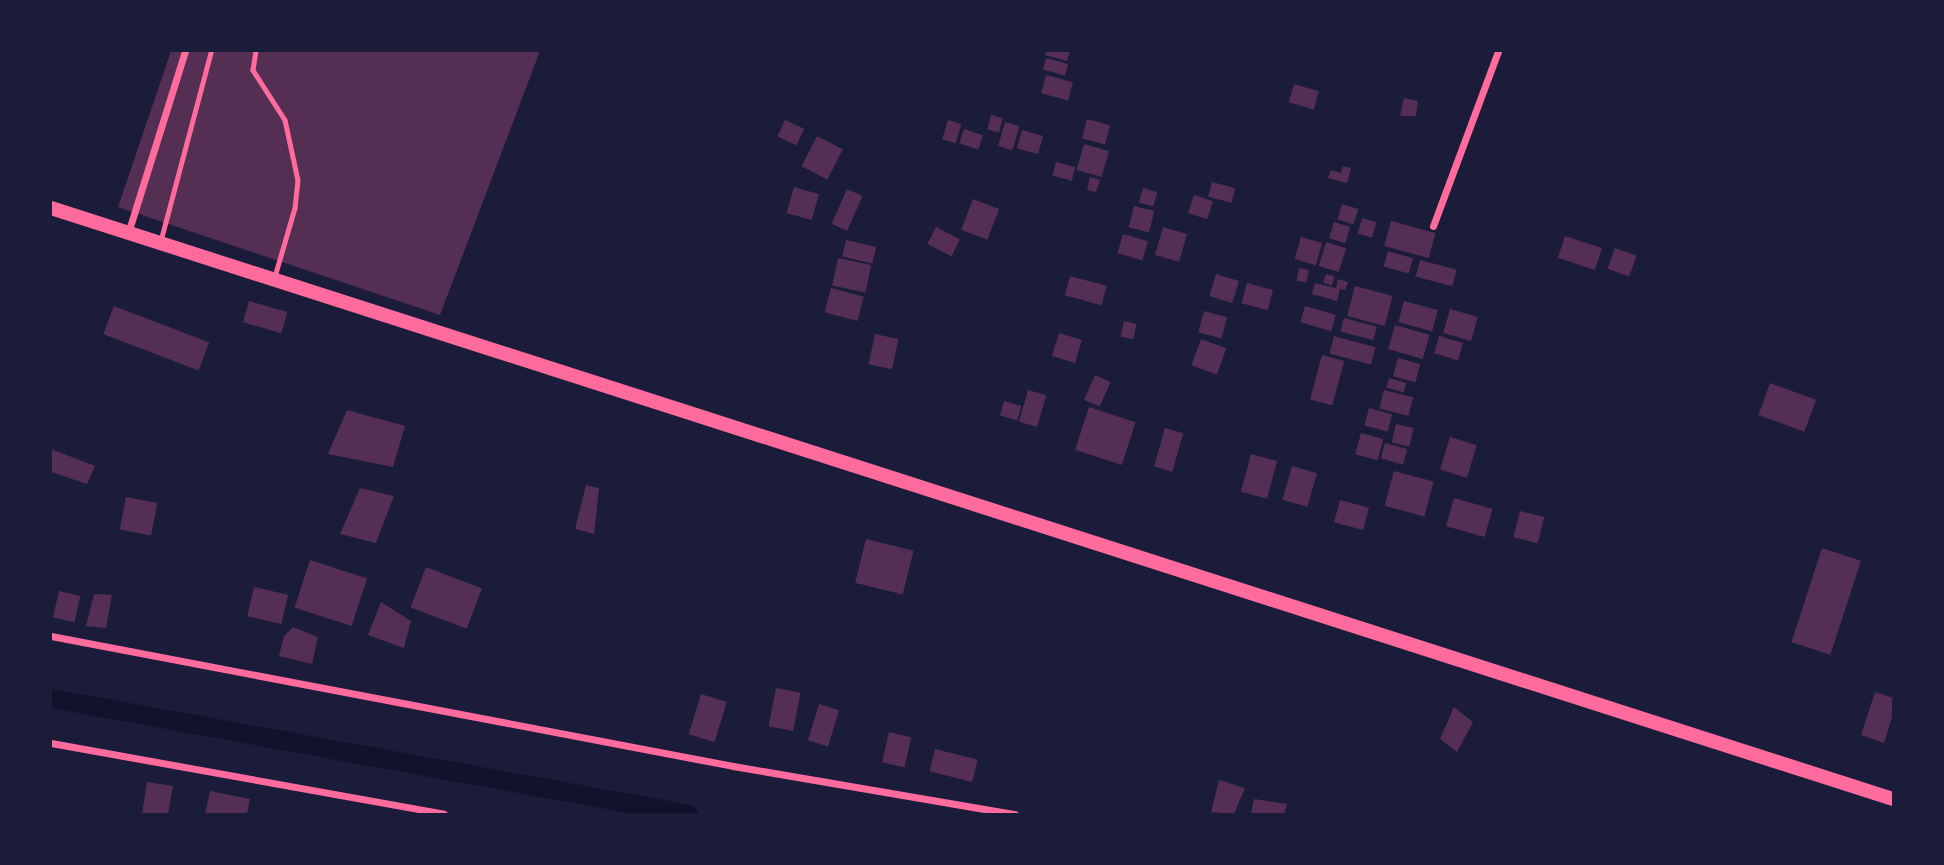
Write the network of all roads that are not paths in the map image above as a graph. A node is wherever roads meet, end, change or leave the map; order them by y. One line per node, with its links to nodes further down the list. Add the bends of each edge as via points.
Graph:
1 (184, 51): 7 (street)
2 (211, 51): 8 (lane)
3 (256, 51): 9 (lane, via 253,70 285,120 298,180)
4 (1498, 51): 6 (street)
5 (51, 208): 7 (main road)
6 (1433, 226)
7 (128, 233): 8 (main road)
8 (160, 243): 9 (main road)
9 (275, 280): 12 (main road)
10 (51, 636): 14 (street)
11 (51, 743): 13 (street)
12 (1893, 799)
13 (444, 814)
14 (1015, 814)

